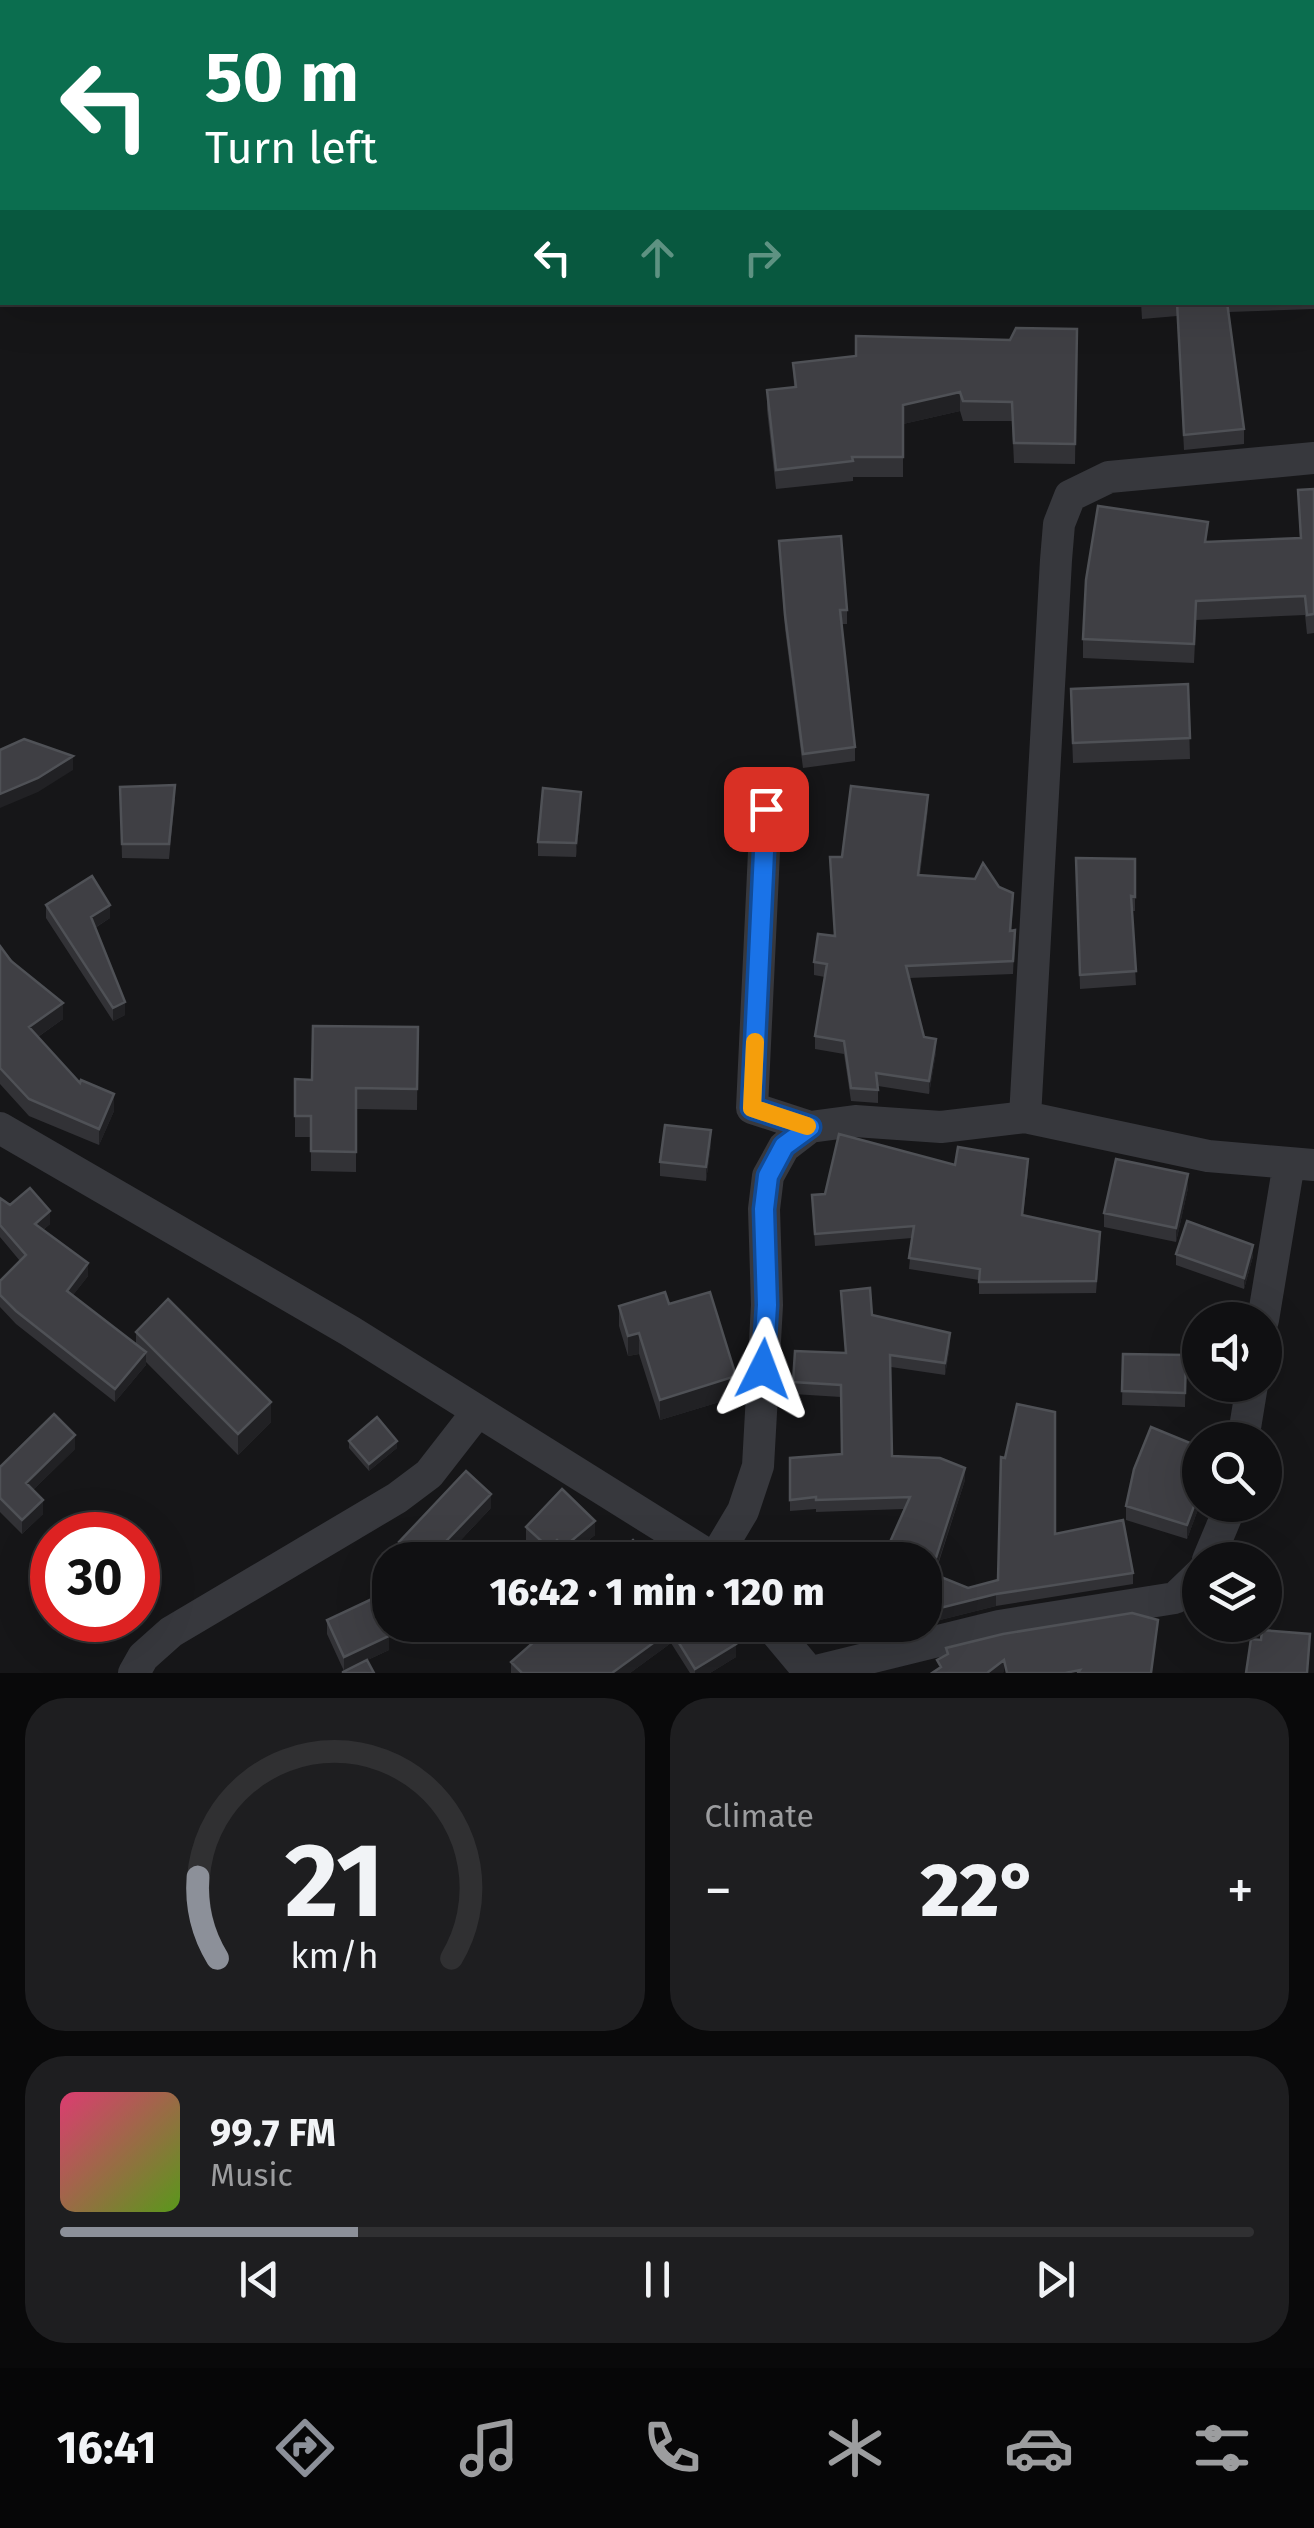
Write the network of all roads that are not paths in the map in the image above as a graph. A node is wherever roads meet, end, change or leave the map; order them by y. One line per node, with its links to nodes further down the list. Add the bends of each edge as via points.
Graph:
1 (1314, 458): 3 (street, via 1109,477 1070,496 1056,560)
2 (766, 809): 4 (street, via 752,1108)
3 (1025, 1116): 4 (street, via 940,1128 855,1121); 6 (street, via 1208,1156)
4 (810, 1127): 10 (street, via 784,1146 768,1176 758,1466)
5 (0, 1128): 8 (street)
6 (1302, 1164): 7 (street)
7 (1268, 1302)
8 (478, 1411): 9 (street); 13 (street, via 454,1445 397,1498 171,1632)
9 (688, 1542)
10 (725, 1542)
11 (1182, 1591): 14 (street, via 1175,1598 999,1626)
12 (784, 1642): 14 (street)
13 (134, 1673)
14 (809, 1673)

